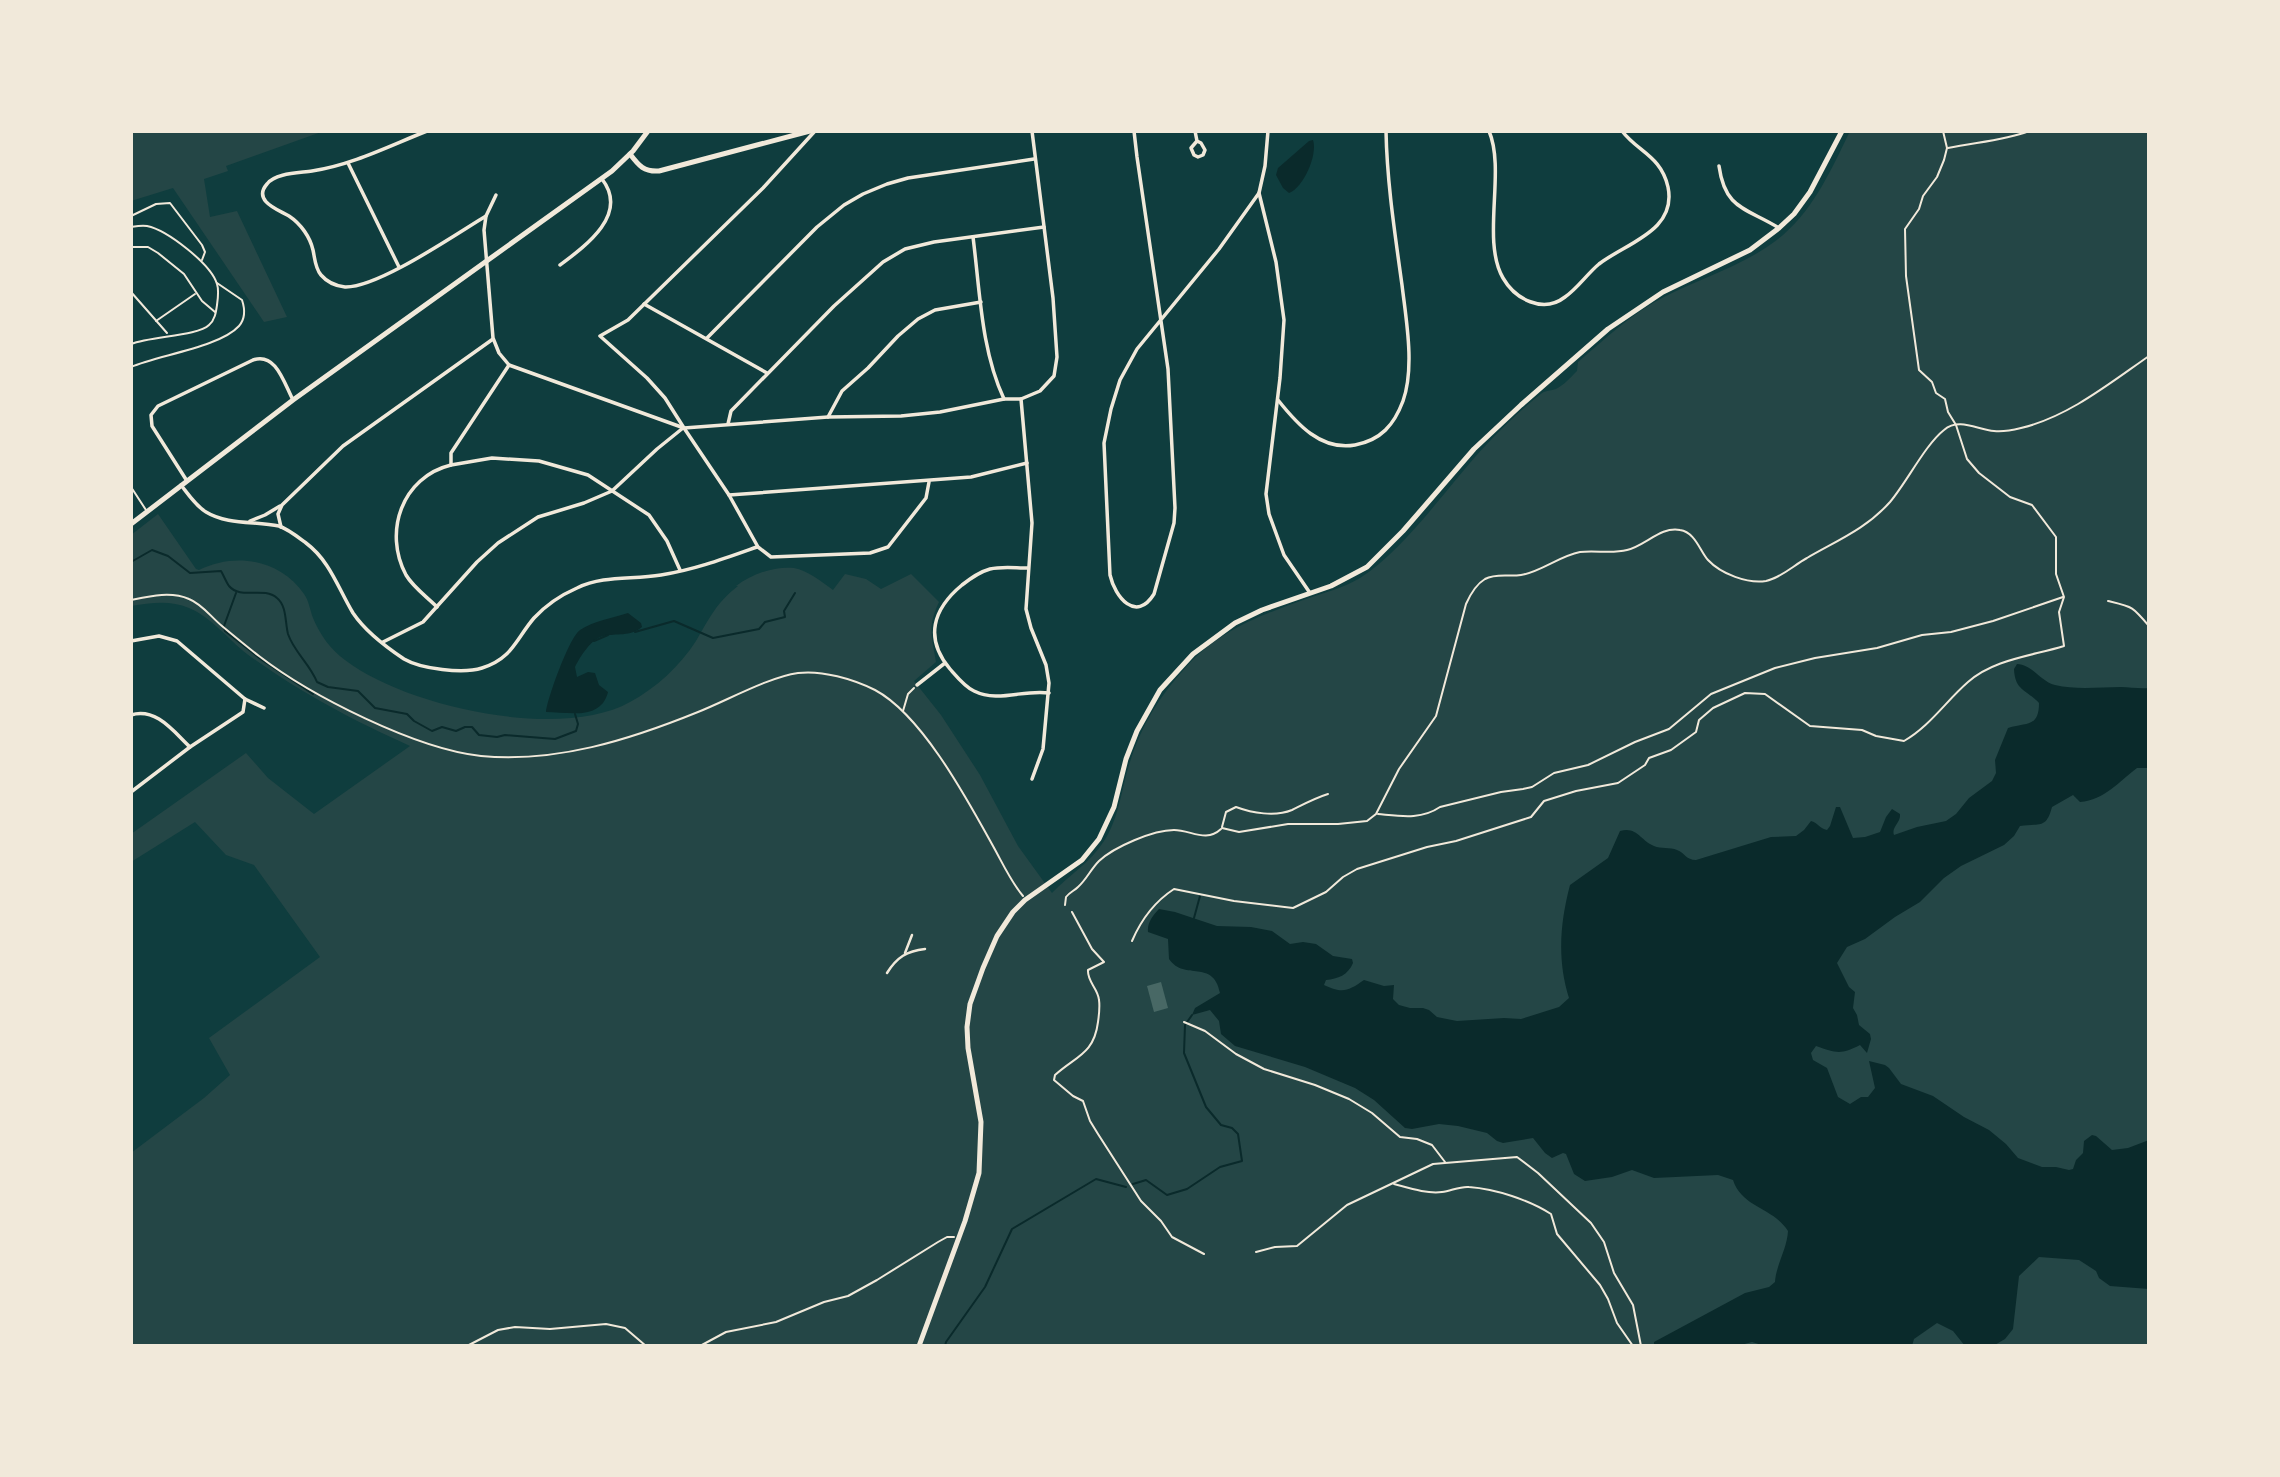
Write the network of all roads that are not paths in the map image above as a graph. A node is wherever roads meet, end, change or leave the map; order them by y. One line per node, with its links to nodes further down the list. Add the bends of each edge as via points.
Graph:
1 (427, 131): 16 (street)
2 (648, 131): 14 (main road)
3 (813, 131): 12 (main road); 36 (street, via 763,188)
4 (1032, 131): 15 (street)
5 (1134, 131): 39 (street)
6 (1195, 131): 13 (street)
7 (1268, 131): 19 (street)
8 (1386, 131): 50 (street, via 1408,342 1404,400 1381,436 1349,446 1331,445 1313,436)
9 (1489, 131): 10 (street, via 1494,148 1497,268 1519,298 1542,304 1560,301 1600,264 1645,237 1668,209 1668,185 1659,167)
10 (1622, 131)
11 (1842, 131): 25 (main road, via 1810,192)
12 (797, 133): 14 (main road, via 659,171 648,172)
13 (1197, 141): 13 (street, via 1205,150 1203,155 1194,155 1191,148)
14 (630, 154): 18 (main road)
15 (1034, 159): 24 (street); 42 (street, via 908,178 863,194 817,227)
16 (348, 163): 31 (street); 31 (street, via 272,179 264,187 265,200 304,230 318,270 331,283 358,285)
17 (1719, 166): 25 (street, via 1732,201)
18 (602, 178): 29 (main road); 30 (street, via 612,196 609,213 583,248)
19 (1259, 193): 39 (street); 50 (street, via 1284,320)
20 (496, 195): 22 (street)
21 (131, 216): 28 (lane, via 170,203 204,248)
22 (486, 216): 29 (street); 31 (street)
23 (131, 227): 28 (lane, via 156,229)
24 (1045, 227): 26 (street); 47 (street, via 1057,357 1052,378 1040,391)
25 (1780, 228): 69 (main road, via 1751,250 1663,292 1608,329 1474,449 1367,567)
26 (973, 237): 35 (street); 46 (street, via 905,249 883,262)
27 (131, 247): 34 (lane, via 148,247 158,253 184,274)
28 (201, 261): 32 (lane)
29 (486, 262): 41 (street); 49 (main road)
30 (560, 265)
31 (399, 267)
32 (216, 282): 37 (lane); 45 (lane, via 242,300 240,325 192,349)
33 (131, 292): 38 (lane)
34 (196, 293): 37 (lane); 38 (lane)
35 (981, 302): 48 (street, via 995,378); 51 (street, via 936,310 918,319 842,391)
36 (644, 304): 42 (street); 53 (street, via 628,320 600,336 647,378)
37 (215, 313): 40 (lane, via 204,328)
38 (155, 321): 40 (lane)
39 (1161, 321): 39 (street, via 1120,380 1104,443 1110,575 1114,589 1129,606 1140,607 1154,594 1174,523 1168,369)
40 (169, 335): 43 (lane)
41 (493, 338): 44 (street); 61 (street, via 343,446)
42 (707, 338): 46 (street)
43 (131, 344)
44 (509, 365): 53 (street); 55 (street, via 451,453)
45 (131, 367)
46 (768, 373): 52 (street, via 731,411)
47 (1021, 398): 48 (street); 54 (street)
48 (1004, 399): 51 (street, via 901,416)
49 (293, 400): 57 (main road); 57 (street, via 272,363 262,358 159,406 151,417 152,426)
50 (1278, 400): 69 (street, via 1267,481 1269,514 1284,555)
51 (828, 417): 52 (street)
52 (728, 424): 53 (street)
53 (684, 428): 59 (street); 60 (street)
54 (1027, 463): 56 (street); 67 (street, via 1032,533)
55 (451, 465): 59 (street, via 492,458 539,461 588,475); 70 (street, via 422,477 407,494 397,519 397,548 407,575)
56 (929, 482): 60 (street); 66 (street, via 926,498 888,547 870,553 771,557)
57 (184, 483): 62 (main road); 63 (street, via 207,513)
58 (131, 487): 62 (lane)
59 (612, 491): 68 (street, via 649,515); 70 (street, via 538,517 516,530 477,562)
60 (729, 495): 66 (street)
61 (282, 505): 63 (street); 65 (street, via 278,514)
62 (147, 511): 64 (main road)
63 (247, 522): 65 (street)
64 (131, 524)
65 (281, 527): 72 (street, via 320,556 354,615)
66 (758, 547): 68 (street)
67 (1028, 568): 73 (street, via 1002,567 981,573 946,600 934,631); 75 (street, via 1028,617 1046,665)
68 (680, 570): 72 (street, via 580,586 547,606 512,651 479,669 429,667 406,660)
69 (1311, 594): 86 (main road, via 1235,623 1175,672 1137,731 1114,807 1099,839 1082,860 1026,900 993,943 968,1016 968,1048 980,1110 975,1189)
70 (437, 607): 72 (street, via 423,622)
71 (131, 641): 76 (street, via 163,636 177,641)
72 (383, 642)
73 (945, 663): 74 (street); 75 (street, via 969,688 982,694)
74 (917, 685)
75 (1049, 693): 80 (street, via 1043,750)
76 (245, 699): 77 (street); 79 (street, via 243,712)
77 (264, 708)
78 (131, 715): 79 (street, via 149,713)
79 (190, 747): 81 (street)
80 (1032, 779)
81 (131, 792)
82 (912, 935): 84 (street)
83 (925, 949): 84 (street)
84 (905, 953): 85 (street)
85 (887, 973)
86 (919, 1346)

